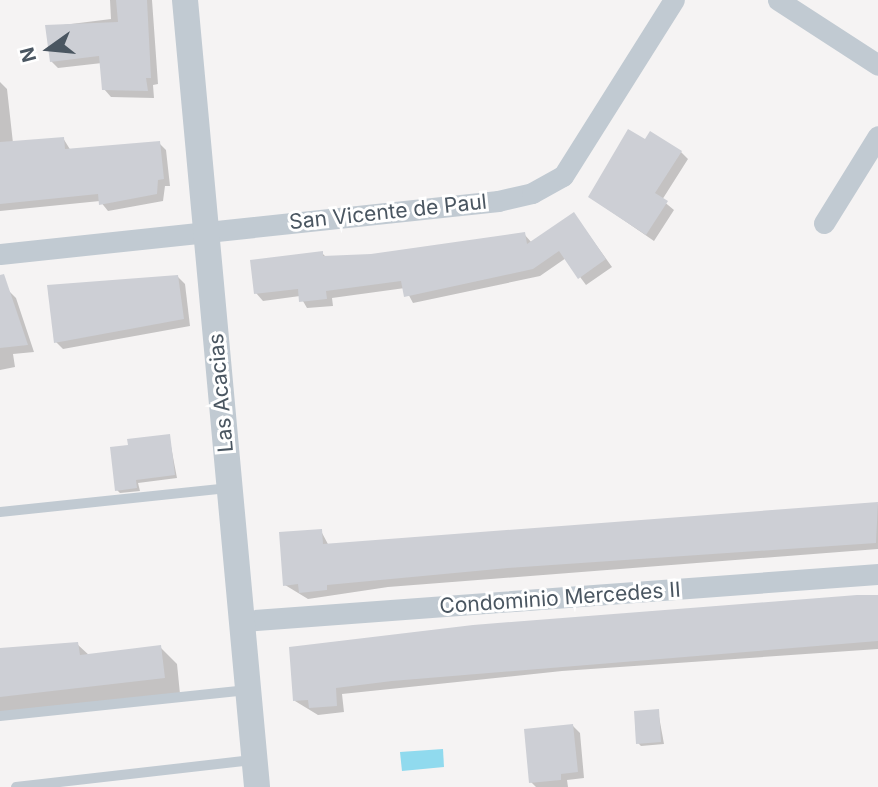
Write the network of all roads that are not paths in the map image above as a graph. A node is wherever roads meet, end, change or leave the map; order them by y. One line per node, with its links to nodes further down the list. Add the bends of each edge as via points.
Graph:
1 (185, 0): 7 (street, Las Acacias)
2 (674, 0): 7 (street, San Vicente de Paul, via 563,176 548,186 498,201)
3 (778, 0): 4 (street)
4 (878, 65)
5 (878, 136): 6 (street)
6 (824, 223)
7 (206, 230): 8 (street, San Vicente de Paul); 9 (street, Las Acacias)
8 (0, 254)
9 (230, 488): 10 (lane); 12 (street, Las Acacias)
10 (0, 512)
11 (878, 574): 12 (street, Condominio Mercedes II)
12 (242, 621): 13 (street, Las Acacias)
13 (248, 690): 14 (lane); 15 (street, Las Acacias)
14 (0, 716)
15 (254, 760): 16 (lane); 17 (street, Las Acacias)
16 (16, 787)
17 (257, 787)

